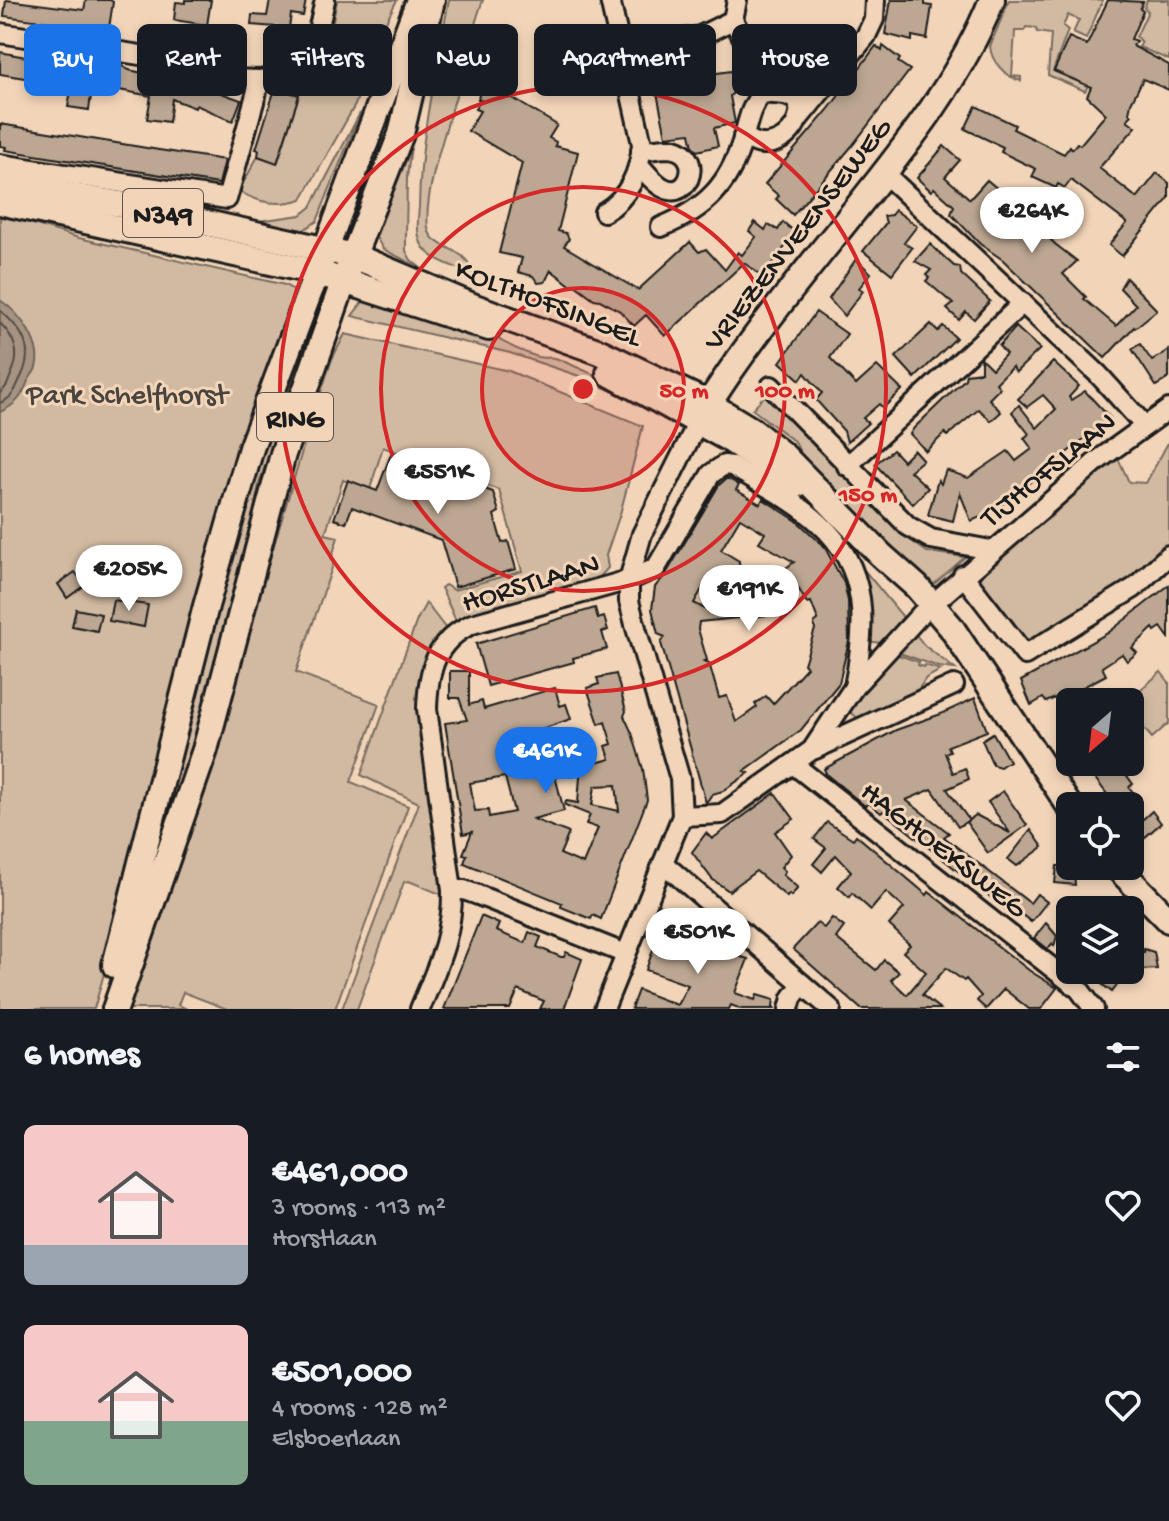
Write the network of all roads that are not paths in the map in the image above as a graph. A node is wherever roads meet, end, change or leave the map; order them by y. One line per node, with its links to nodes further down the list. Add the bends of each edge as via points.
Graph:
1 (325, 0): 13 (street, via 316,40 297,67 281,77)
2 (419, 0): 25 (main road)
3 (432, 0): 26 (main road, via 401,134)
4 (610, 0): 9 (street)
5 (737, 0): 8 (street)
6 (875, 0): 17 (street, via 866,36)
7 (992, 0): 20 (main road, VRIEZENVEENSEWEG, via 951,82)
8 (733, 20): 10 (street); 11 (street)
9 (616, 24)
10 (735, 24)
11 (716, 28)
12 (0, 33): 13 (street, via 191,63 232,79)
13 (260, 80): 19 (street, via 227,199)
14 (630, 96): 23 (street, via 640,158 626,192)
15 (759, 96): 18 (street)
16 (787, 96): 17 (street, via 797,100)
17 (799, 118): 18 (street, via 781,139 763,144)
18 (743, 137): 24 (street, via 730,174 717,191 697,210)
19 (0, 164)
20 (884, 173): 29 (street); 32 (main road, VRIEZENVEENSEWEG, via 736,360)
21 (0, 184): 25 (main road, N349)
22 (0, 202): 27 (main road, N349)
23 (604, 212)
24 (661, 227)
25 (325, 248): 26 (main road, KOLTHOFSINGEL); 27 (main road, RING)
26 (354, 256): 28 (main road); 32 (main road, KOLTHOFSINGEL, via 600,352)
27 (316, 272): 28 (main road, N349); 52 (main road, RING, via 235,500)
28 (344, 280): 32 (main road, KOLTHOFSINGEL, via 535,344); 53 (main road, RING, via 283,454 205,750)
29 (1023, 303): 33 (street); 34 (street)
30 (771, 386): 34 (street)
31 (1169, 409): 33 (street, TIJHOFSLAAN)
32 (703, 413): 38 (street, VRIEZENVEENSEWEG, via 642,534); 39 (main road, KOLTHOFSINGEL, via 829,502 901,571)
33 (1144, 425): 35 (street, TIJHOFSLAAN)
34 (847, 466): 35 (street, via 908,526 931,539)
35 (991, 550): 37 (street, TIJHOFSLAAN)
36 (1169, 555): 37 (street, via 1134,588 1025,655)
37 (963, 575): 39 (street, TIJHOFSLAAN)
38 (629, 580): 41 (street, HORSTLAAN, via 656,568 711,474 732,466 819,522 850,563 863,618); 45 (street, VRIEZENVEENSEWEG, via 633,615 680,779); 48 (street, HORSTLAAN, via 472,624 456,631 434,663 427,681 427,709)
39 (926, 609): 41 (street, TIJHOFSLAAN); 44 (main road, KOLTHOFSINGEL, via 962,647)
40 (954, 685): 42 (street, TIJHOFSLAAN)
41 (854, 687): 42 (street, TIJHOFSLAAN)
42 (812, 750): 43 (street, TIJHOFSLAAN)
43 (793, 764): 45 (street, TIJHOFSLAAN, via 722,814); 58 (street, HAGHOEKSWEG, via 1079,989)
44 (1060, 792)
45 (682, 816): 46 (street, VRIEZENVEENSEWEG)
46 (663, 863): 50 (street, VRIEZENVEENSEWEG); 51 (street)
47 (1130, 880): 49 (main road)
48 (452, 890): 50 (street, via 478,895); 54 (street, HORSTLAAN, via 449,936)
49 (1169, 920)
50 (626, 954): 55 (street, VRIEZENVEENSEWEG)
51 (802, 984): 56 (street); 57 (street)
52 (103, 1009)
53 (115, 1009)
54 (420, 1009)
55 (604, 1009)
56 (789, 1009)
57 (831, 1009)
58 (1094, 1009)

